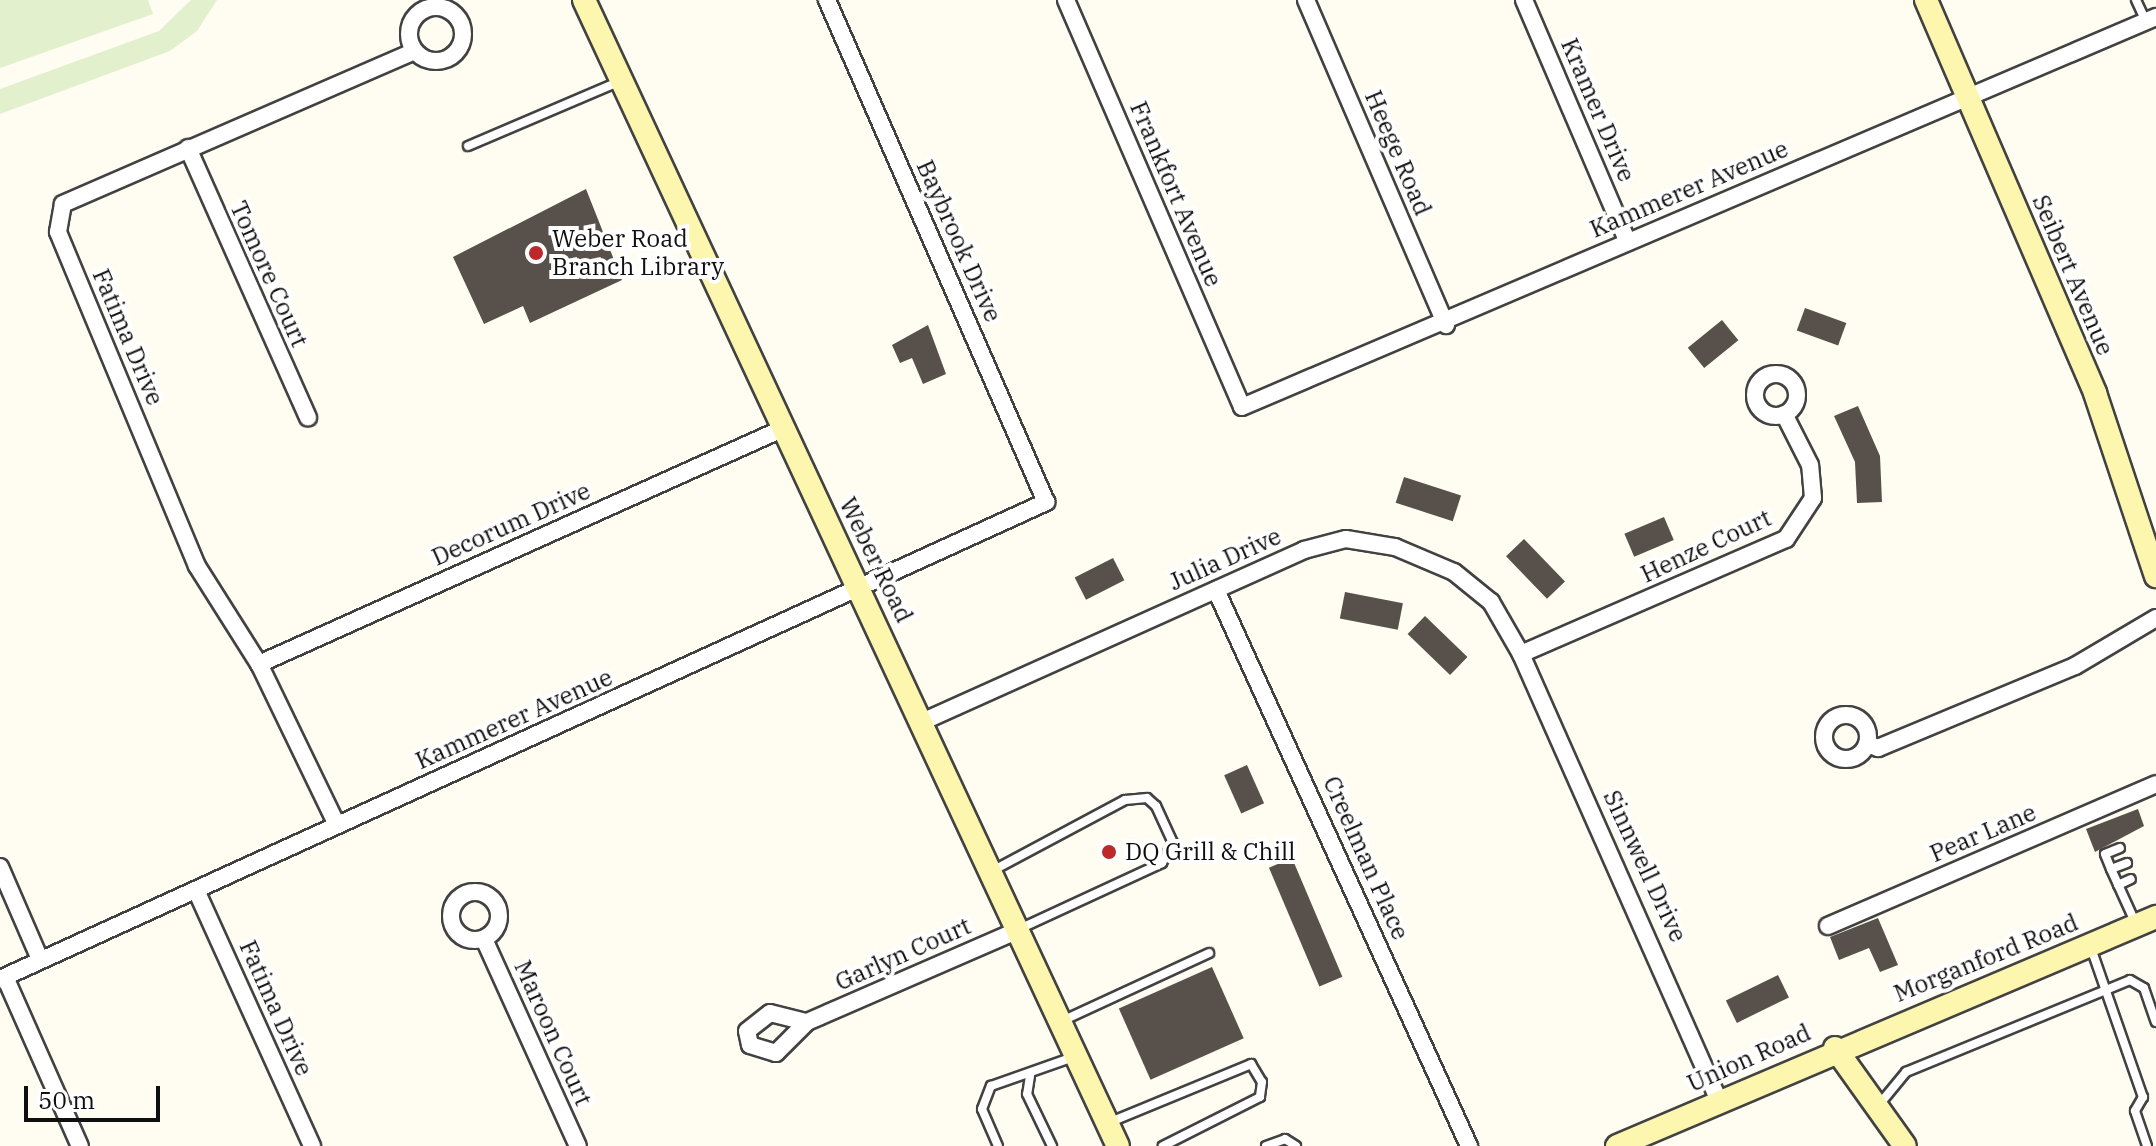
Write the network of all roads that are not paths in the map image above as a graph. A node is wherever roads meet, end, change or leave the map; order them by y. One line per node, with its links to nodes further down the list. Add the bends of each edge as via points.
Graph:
1 (584, 0): 10 (main road, Weber Road)
2 (827, 0): 20 (street, Baybrook Drive)
3 (1066, 0): 16 (street, Frankfort Avenue)
4 (1306, 0): 15 (street, Heege Road)
5 (1524, 0): 14 (street, Kramer Drive)
6 (1926, 0): 11 (main road, Seibert Avenue)
7 (2136, 0): 8 (lane)
8 (2151, 19): 11 (street, Kammerer Avenue)
9 (413, 52): 13 (street, Fatima Drive)
10 (621, 81): 12 (lane); 19 (main road, Weber Road)
11 (1968, 96): 14 (street, Kammerer Avenue); 21 (main road, Seibert Avenue, via 2095,393)
12 (468, 146)
13 (188, 148): 18 (street, Tomore Court); 26 (street, Fatima Drive, via 63,204 58,232 197,566)
14 (1627, 240): 15 (street, Kammerer Avenue)
15 (1446, 325): 16 (street, Kammerer Avenue)
16 (1242, 407)
17 (1784, 414): 25 (street, Henze Court, via 1810,465 1813,498 1786,539)
18 (308, 418)
19 (782, 429): 22 (main road, Weber Road); 26 (street, Decorum Drive)
20 (1046, 502): 22 (street, Kammerer Avenue)
21 (2156, 576)
22 (863, 589): 27 (main road, Weber Road); 30 (street, Kammerer Avenue)
23 (1216, 590): 25 (street, Julia Drive, via 1332,543 1395,547 1454,572 1491,602); 27 (street, Julia Drive); 67 (street, Creelman Place)
24 (2156, 618): 28 (street, via 2075,666 1878,748)
25 (1521, 654): 54 (street, Sinnwell Drive)
26 (259, 664): 30 (street, Fatima Drive)
27 (924, 721): 35 (main road, Weber Road)
28 (1867, 744)
29 (2156, 784): 40 (street, Pear Lane)
30 (337, 825): 38 (street, Kammerer Avenue)
31 (2120, 848): 34 (lane, via 2105,854)
32 (2127, 863): 34 (lane)
33 (0, 867): 45 (street)
34 (2111, 869): 37 (lane)
35 (992, 871): 41 (main road, Weber Road); 41 (lane, via 1125,800 1147,798 1156,806 1173,843 1162,863)
36 (2131, 879): 37 (lane)
37 (2118, 885): 39 (lane)
38 (196, 890): 45 (street, Kammerer Avenue); 59 (street, Fatima Drive)
39 (2146, 921): 43 (main road, Morganford Road)
40 (1828, 926)
41 (1019, 930): 48 (main road, Weber Road); 49 (street, Garlyn Court)
42 (484, 939): 60 (street, Maroon Court)
43 (2089, 944): 47 (lane); 51 (main road, Morganford Road)
44 (1209, 953): 48 (lane)
45 (39, 957): 46 (street, Kammerer Avenue)
46 (2, 978): 58 (street)
47 (2105, 990): 50 (lane, via 2139,983); 55 (lane, via 1906,1072); 70 (lane, via 2143,1097 2135,1111)
48 (1061, 1021): 52 (main road, Weber Road)
49 (807, 1022)
50 (2156, 1022)
51 (1835, 1048): 54 (main road, Union Road); 55 (main road, Union Road)
52 (1077, 1055): 53 (lane); 56 (main road, Weber Road)
53 (1030, 1076): 61 (lane, via 1018,1074 985,1094 982,1109); 62 (lane, via 1027,1094)
54 (1719, 1100): 57 (main road, Union Road)
55 (1875, 1111): 69 (main road, Union Road)
56 (1107, 1123): 63 (main road, Weber Road); 64 (lane, via 1251,1064 1262,1082 1260,1097)
57 (1652, 1139): 68 (main road, Union Road)
58 (80, 1146)
59 (312, 1146)
60 (578, 1146)
61 (998, 1146)
62 (1052, 1146)
63 (1118, 1146)
64 (1163, 1146)
65 (1266, 1146): 66 (lane, via 1285,1139)
66 (1296, 1146)
67 (1469, 1146)
68 (1617, 1146)
69 (1905, 1146)
70 (2147, 1146)

